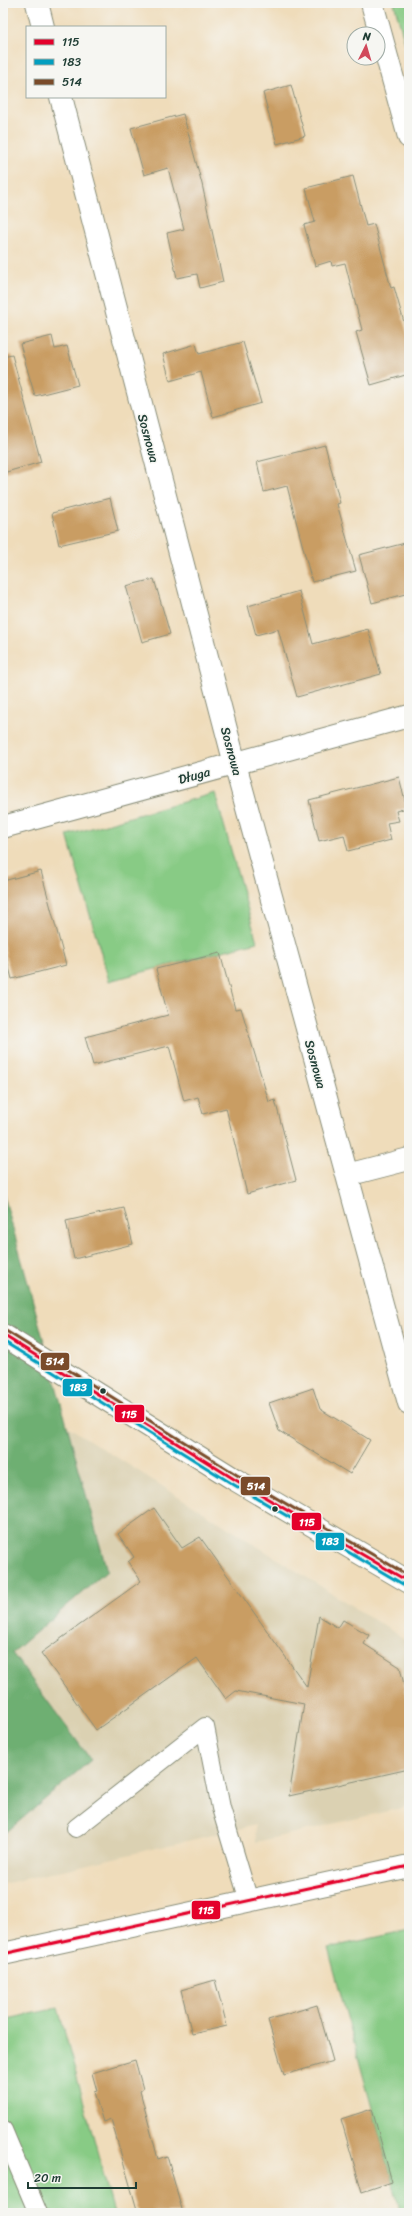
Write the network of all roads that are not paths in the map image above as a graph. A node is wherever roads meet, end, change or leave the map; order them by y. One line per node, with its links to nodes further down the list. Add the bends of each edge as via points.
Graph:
1 (37, 3): 3 (street)
2 (372, 3): 5 (street)
3 (43, 26)
4 (61, 98): 7 (street, Sosnowa)
5 (409, 137)
6 (409, 716): 7 (street, Długa)
7 (235, 764): 8 (street, Długa); 10 (street, Sosnowa)
8 (3, 827)
9 (409, 1159): 10 (street)
10 (347, 1175): 12 (street, Sosnowa)
11 (3, 1335): 13 (street, via 234,1479)
12 (409, 1403)
13 (409, 1582)
14 (76, 1828): 16 (lane, via 206,1727 221,1808)
15 (409, 1866): 16 (street)
16 (249, 1901): 17 (street)
17 (3, 1954)
18 (3, 2130): 19 (lane)
19 (38, 2213)

